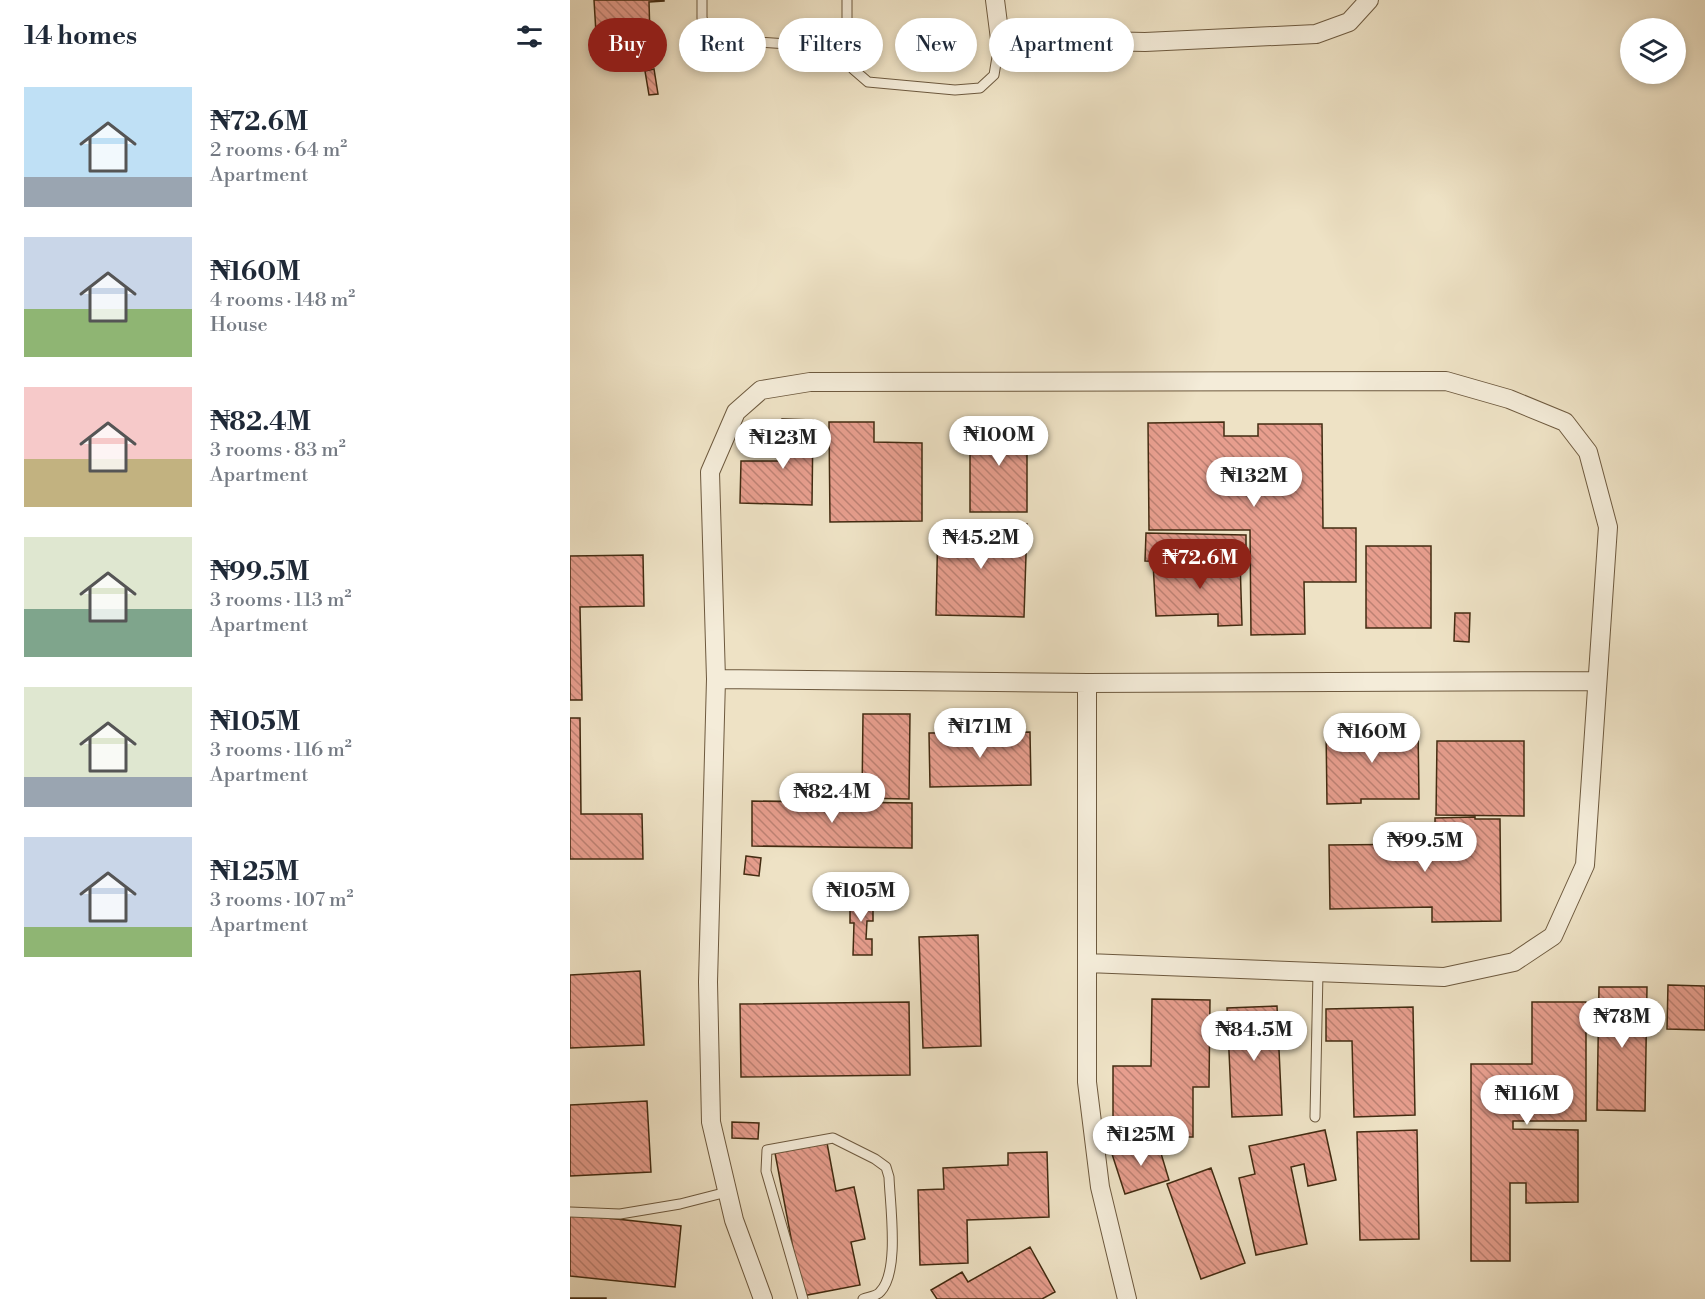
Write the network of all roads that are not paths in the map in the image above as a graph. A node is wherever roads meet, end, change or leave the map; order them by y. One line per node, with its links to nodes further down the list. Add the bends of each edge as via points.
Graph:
1 (702, 0): 8 (lane, via 702,18 710,36)
2 (847, 0): 5 (lane)
3 (995, 0): 6 (street)
4 (1369, 0): 7 (street, via 1349,22 1316,34)
5 (847, 18)
6 (997, 18)
7 (1134, 42)
8 (778, 43)
9 (856, 72): 10 (lane, via 868,82 955,90 980,88)
10 (994, 72)
11 (716, 679): 12 (street, via 710,472 736,412 761,390 810,382 1446,381 1509,399 1565,422 1588,452 1608,527); 13 (street); 17 (street, via 708,982 711,1122)
12 (1596, 681): 13 (street); 15 (street, via 1585,865 1553,936 1514,962 1444,977)
13 (1087, 683): 14 (street)
14 (1087, 963): 15 (street); 22 (street, via 1087,1082 1100,1187)
15 (1318, 972): 16 (lane)
16 (1315, 1117)
17 (727, 1192): 18 (lane, via 620,1214); 19 (street)
18 (570, 1212)
19 (763, 1299)
20 (803, 1299): 21 (lane, via 766,1171 767,1150 833,1138 875,1159 886,1167 889,1177 892,1260 888,1279 879,1294)
21 (863, 1299)
22 (1126, 1299)

